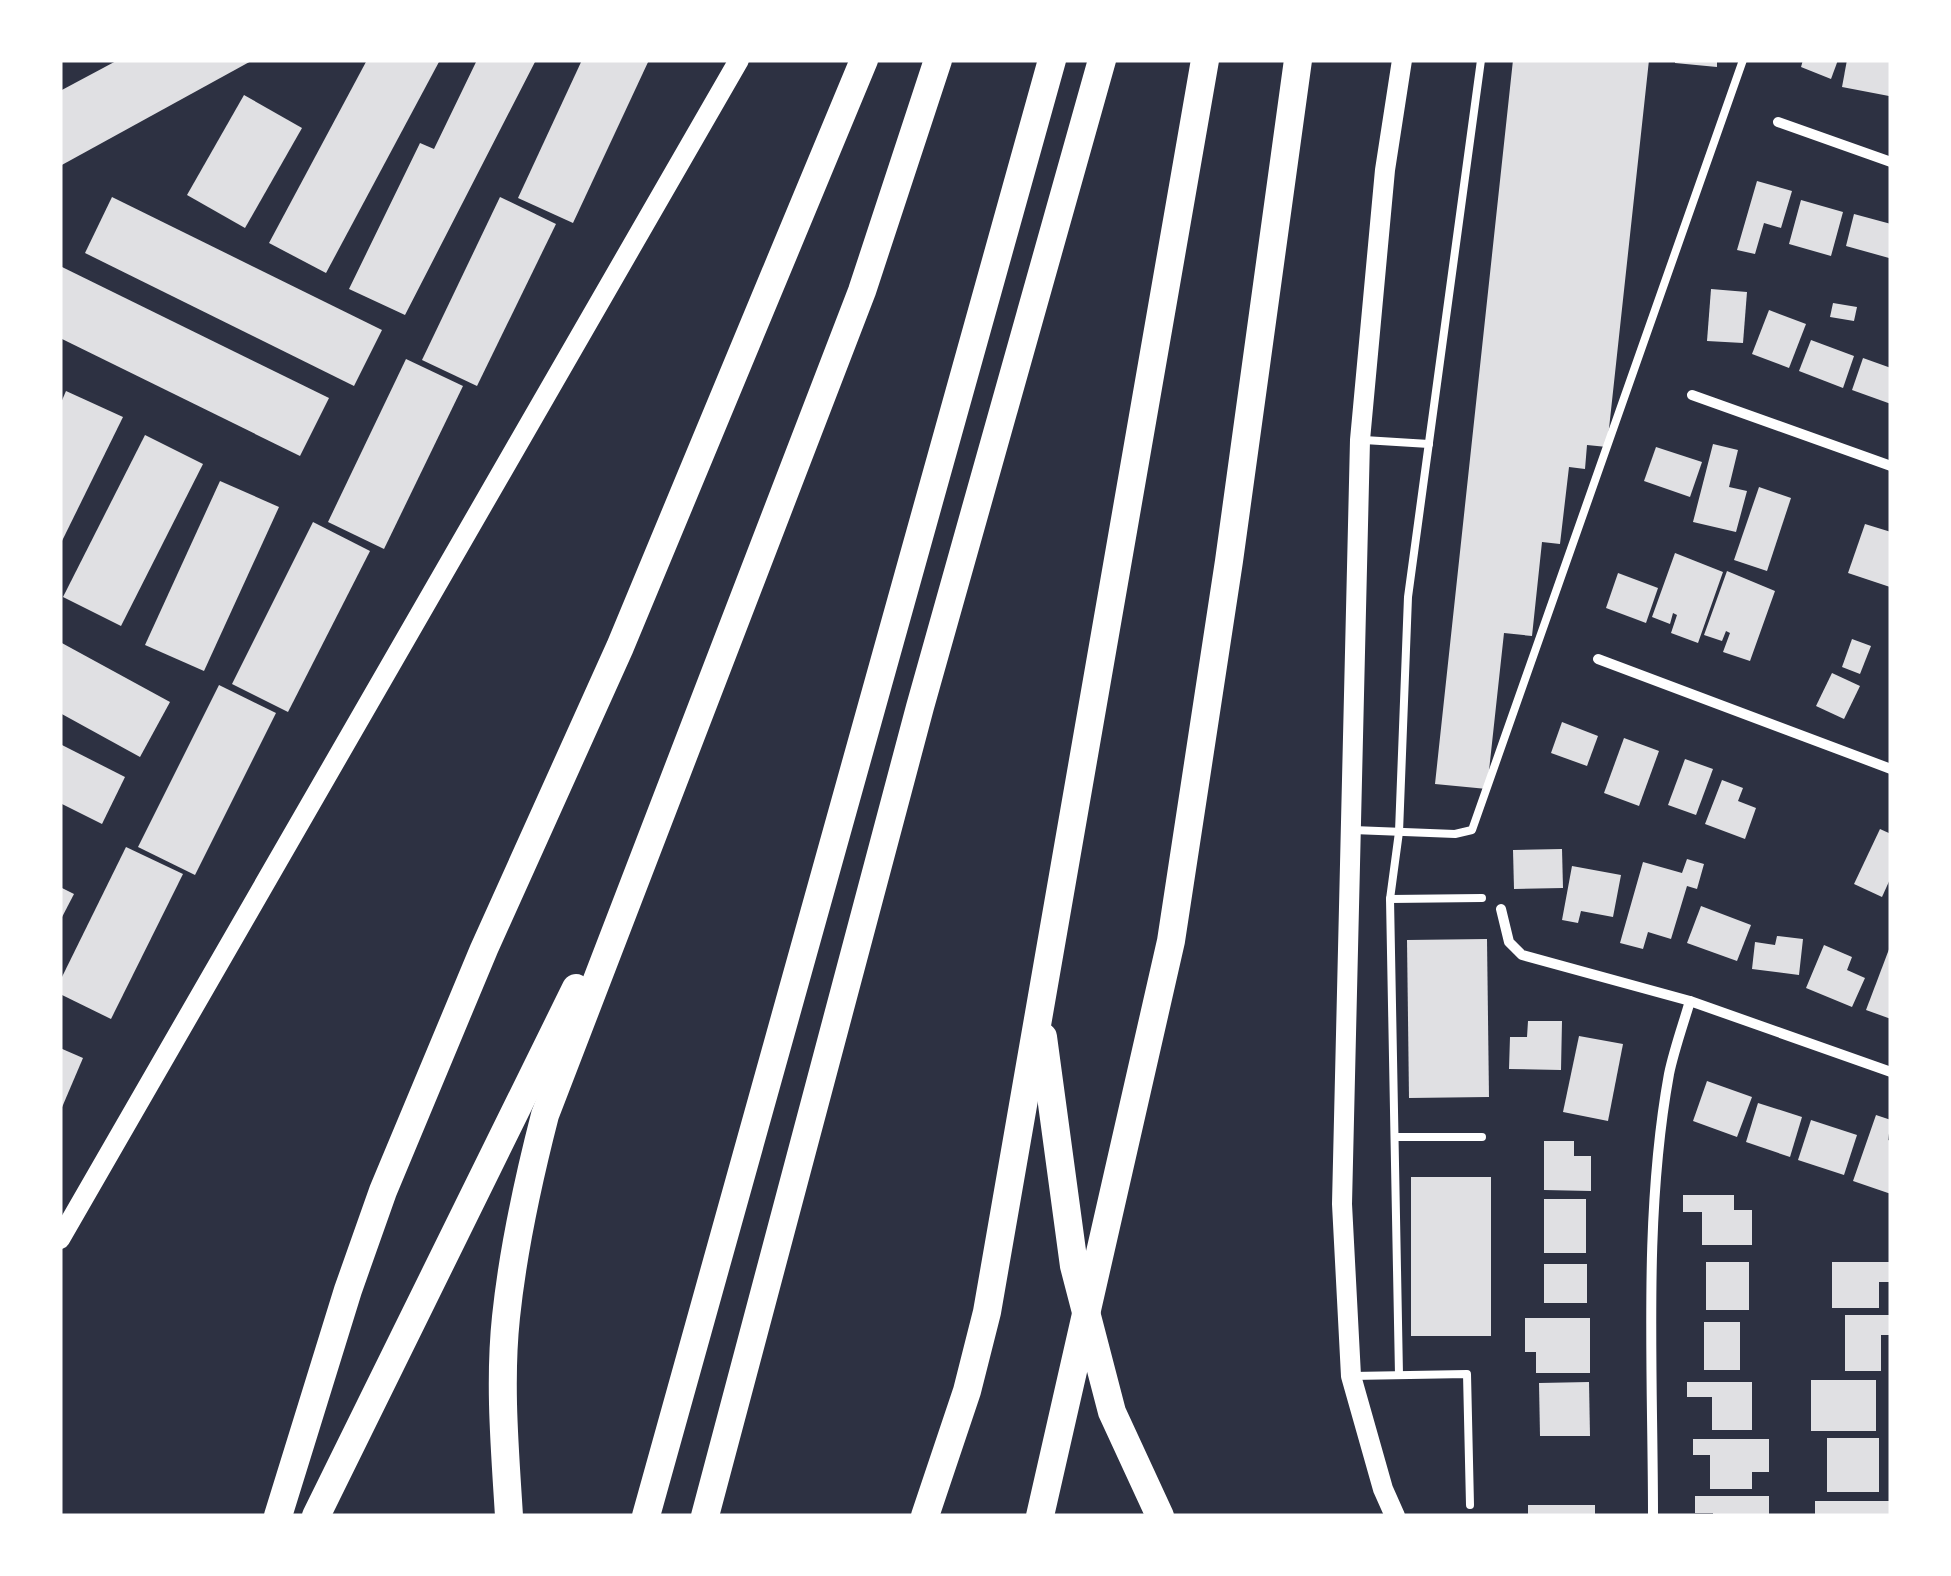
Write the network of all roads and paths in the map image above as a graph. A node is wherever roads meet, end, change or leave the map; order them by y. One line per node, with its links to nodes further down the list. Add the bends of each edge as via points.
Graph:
1 (740, 60): 30 (main road)
2 (864, 60): 34 (highway, via 620,647 383,1191)
3 (938, 60): 21 (highway, via 862,291)
4 (1052, 60): 37 (highway)
5 (1102, 60): 38 (highway, via 920,707)
6 (1209, 60): 26 (highway)
7 (1298, 60): 40 (highway, via 1170,942)
8 (1402, 60): 14 (main road)
9 (1481, 60): 15 (lane)
10 (1743, 60): 20 (lane, via 1480,813 1472,830 1455,834)
11 (1778, 122): 12 (street)
12 (1891, 162)
13 (1692, 395): 16 (street)
14 (1360, 440): 15 (lane); 19 (main road)
15 (1429, 444): 20 (lane, via 1408,598)
16 (1891, 466)
17 (1598, 659): 18 (street)
18 (1891, 768)
19 (1352, 830): 20 (lane); 32 (main road, via 1342,1204)
20 (1399, 832): 23 (lane)
21 (651, 834): 35 (highway); 36 (highway, via 544,1114 530,1172 506,1318)
22 (1482, 898): 23 (lane)
23 (1390, 900): 28 (lane)
24 (1501, 909): 25 (street, via 1509,942 1522,955)
25 (1690, 1001): 27 (street); 43 (street, via 1670,1072 1659,1149)
26 (1040, 1016): 39 (highway, via 983,1328); 41 (highway, via 1074,1266 1112,1412)
27 (1891, 1072)
28 (1395, 1137): 29 (lane); 31 (lane)
29 (1482, 1137)
30 (60, 1240)
31 (1399, 1375): 32 (lane); 33 (lane, via 1467,1374)
32 (1351, 1376): 42 (main road)
33 (1470, 1505)
34 (278, 1516)
35 (316, 1516)
36 (508, 1516)
37 (646, 1516)
38 (705, 1516)
39 (925, 1516)
40 (1040, 1516)
41 (1160, 1516)
42 (1395, 1516)
43 (1652, 1516)

